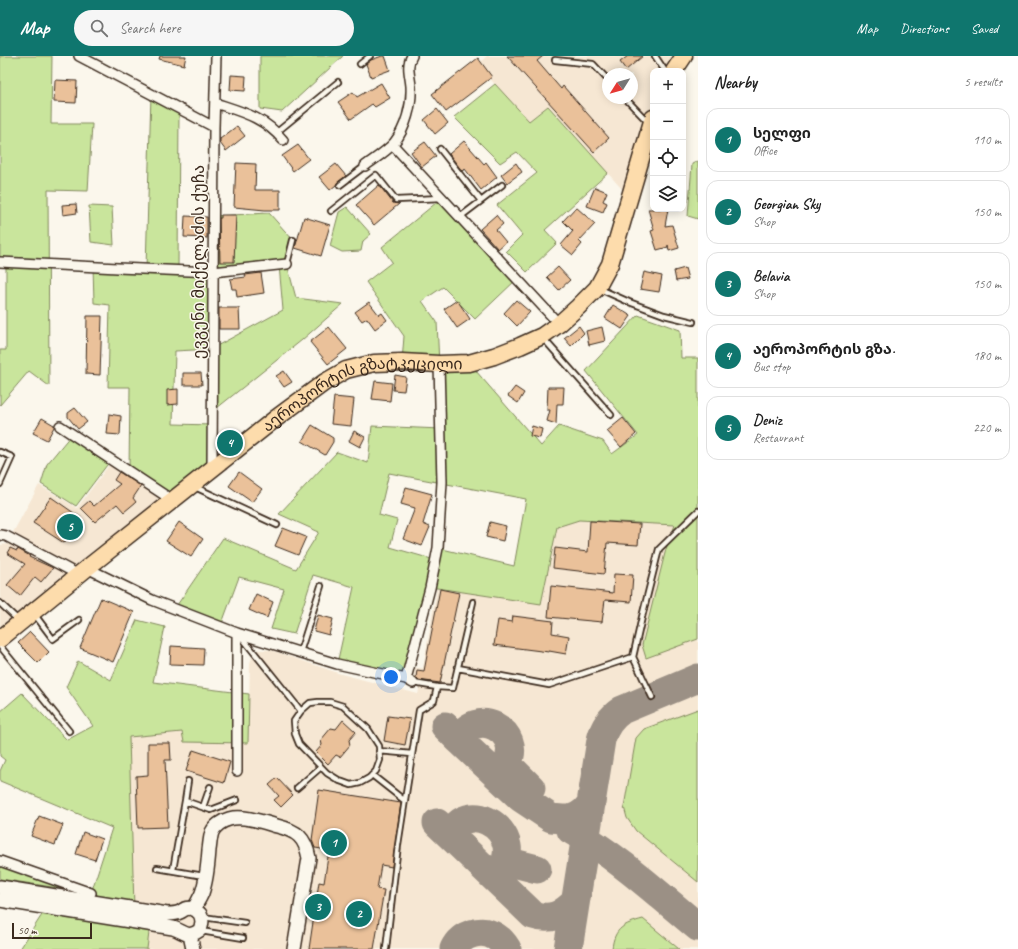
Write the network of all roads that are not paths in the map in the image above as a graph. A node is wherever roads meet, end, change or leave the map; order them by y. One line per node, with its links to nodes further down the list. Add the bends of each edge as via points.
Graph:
1 (79, 56): 16 (street)
2 (216, 56): 13 (street, ევგენი მიქელაძის ქუჩა)
3 (370, 56): 8 (lane)
4 (411, 56): 20 (street, via 408,66 411,97 401,133)
5 (656, 56): 9 (lane)
6 (684, 56): 10 (highway)
7 (555, 60): 11 (lane, via 593,64)
8 (360, 64)
9 (663, 68)
10 (676, 68)
11 (602, 74)
12 (338, 82): 18 (lane)
13 (215, 103): 16 (street, ევგენი მიქელაძის ქუჩა); 18 (street, via 245,113)
14 (632, 104): 15 (lane)
15 (650, 119)
16 (214, 127): 32 (street, ევგენი მიქელაძის ქუჩა)
17 (650, 128): 33 (highway, აეროპორტის გზატკეცილი, via 610,264)
18 (277, 132): 19 (street)
19 (283, 140)
20 (393, 145): 22 (street); 25 (street)
21 (440, 149): 26 (lane)
22 (365, 166): 23 (lane)
23 (340, 185)
24 (502, 185): 26 (lane)
25 (442, 198): 27 (lane, via 396,200 376,175); 28 (street)
26 (481, 201): 28 (lane)
27 (331, 210)
28 (460, 217): 35 (street)
29 (293, 240): 31 (lane)
30 (0, 262): 32 (street)
31 (287, 264): 32 (street)
32 (213, 272): 41 (street, ევგენი მიქელაძის ქუჩა)
33 (596, 288): 34 (lane, via 664,315); 35 (highway, აეროპორტის გზატკეცილი)
34 (693, 322)
35 (559, 324): 36 (highway, აეროპორტის გზატკეცილი)
36 (542, 336): 37 (highway, აეროპორტის გზატკეცილი, via 494,356 469,363); 38 (lane)
37 (439, 364): 41 (highway, აეროპორტის გზატკეცილი, via 374,363 346,370 325,382); 61 (street, via 442,482 438,548)
38 (611, 415)
39 (60, 426): 44 (street)
40 (0, 452): 42 (lane, via 12,457)
41 (212, 468): 43 (highway, აეროპორტის გზატკეცილი)
42 (0, 484)
43 (191, 485): 44 (highway, აეროპორტის გზატკეცილი); 46 (lane)
44 (172, 500): 48 (highway, აეროპორტის გზატკეცილი)
45 (698, 510): 59 (lane, via 660,549)
46 (277, 525)
47 (0, 535): 48 (street)
48 (83, 571): 52 (highway, აეროპორტის გზატკეცილი); 55 (street)
49 (321, 586): 58 (lane)
50 (473, 602): 60 (lane)
51 (0, 603): 54 (lane)
52 (33, 612): 53 (lane, via 53,639); 54 (highway, აეროპორტის გზატკეცილი)
53 (79, 620)
54 (20, 622): 56 (highway, აეროპორტის გზატკეცილი)
55 (237, 632): 58 (street); 64 (lane); 69 (street)
56 (0, 639)
57 (0, 646): 65 (lane)
58 (300, 652): 61 (street, via 337,664)
59 (633, 657): 60 (lane, via 549,685); 63 (lane)
60 (458, 668): 62 (lane, via 453,688)
61 (409, 681): 62 (lane)
62 (437, 687): 67 (lane, via 434,701 419,710)
63 (652, 698)
64 (301, 711): 66 (lane, via 310,703 318,702 343,706 368,729 379,746); 68 (lane, via 294,721 298,744)
65 (69, 731)
66 (379, 751): 67 (lane); 70 (lane, via 380,760)
67 (412, 754): 76 (lane)
68 (321, 767): 70 (lane, via 340,781 351,785 360,783); 73 (lane)
69 (237, 771)
70 (372, 775): 76 (lane)
71 (188, 781): 75 (lane)
72 (210, 787): 77 (lane)
73 (296, 788)
74 (237, 800): 77 (lane, via 211,810)
75 (185, 801): 77 (lane); 80 (lane)
76 (406, 801): 92 (lane, via 398,844)
77 (203, 807)
78 (0, 861): 83 (street)
79 (157, 868): 80 (lane)
80 (173, 870): 81 (lane)
81 (206, 876): 86 (street); 91 (street, via 210,839 219,823 236,818 291,829 305,844 309,858)
82 (0, 887): 85 (street, via 167,914)
83 (91, 894)
84 (0, 900): 88 (street)
85 (180, 912): 86 (street, via 188,908); 88 (street, via 176,922)
86 (197, 912): 87 (lane, via 204,917); 88 (street, via 202,918 202,926 200,930)
87 (245, 923)
88 (189, 932): 89 (lane, via 202,931); 90 (street)
89 (243, 938)
90 (193, 949)
91 (294, 949)
92 (386, 949)

